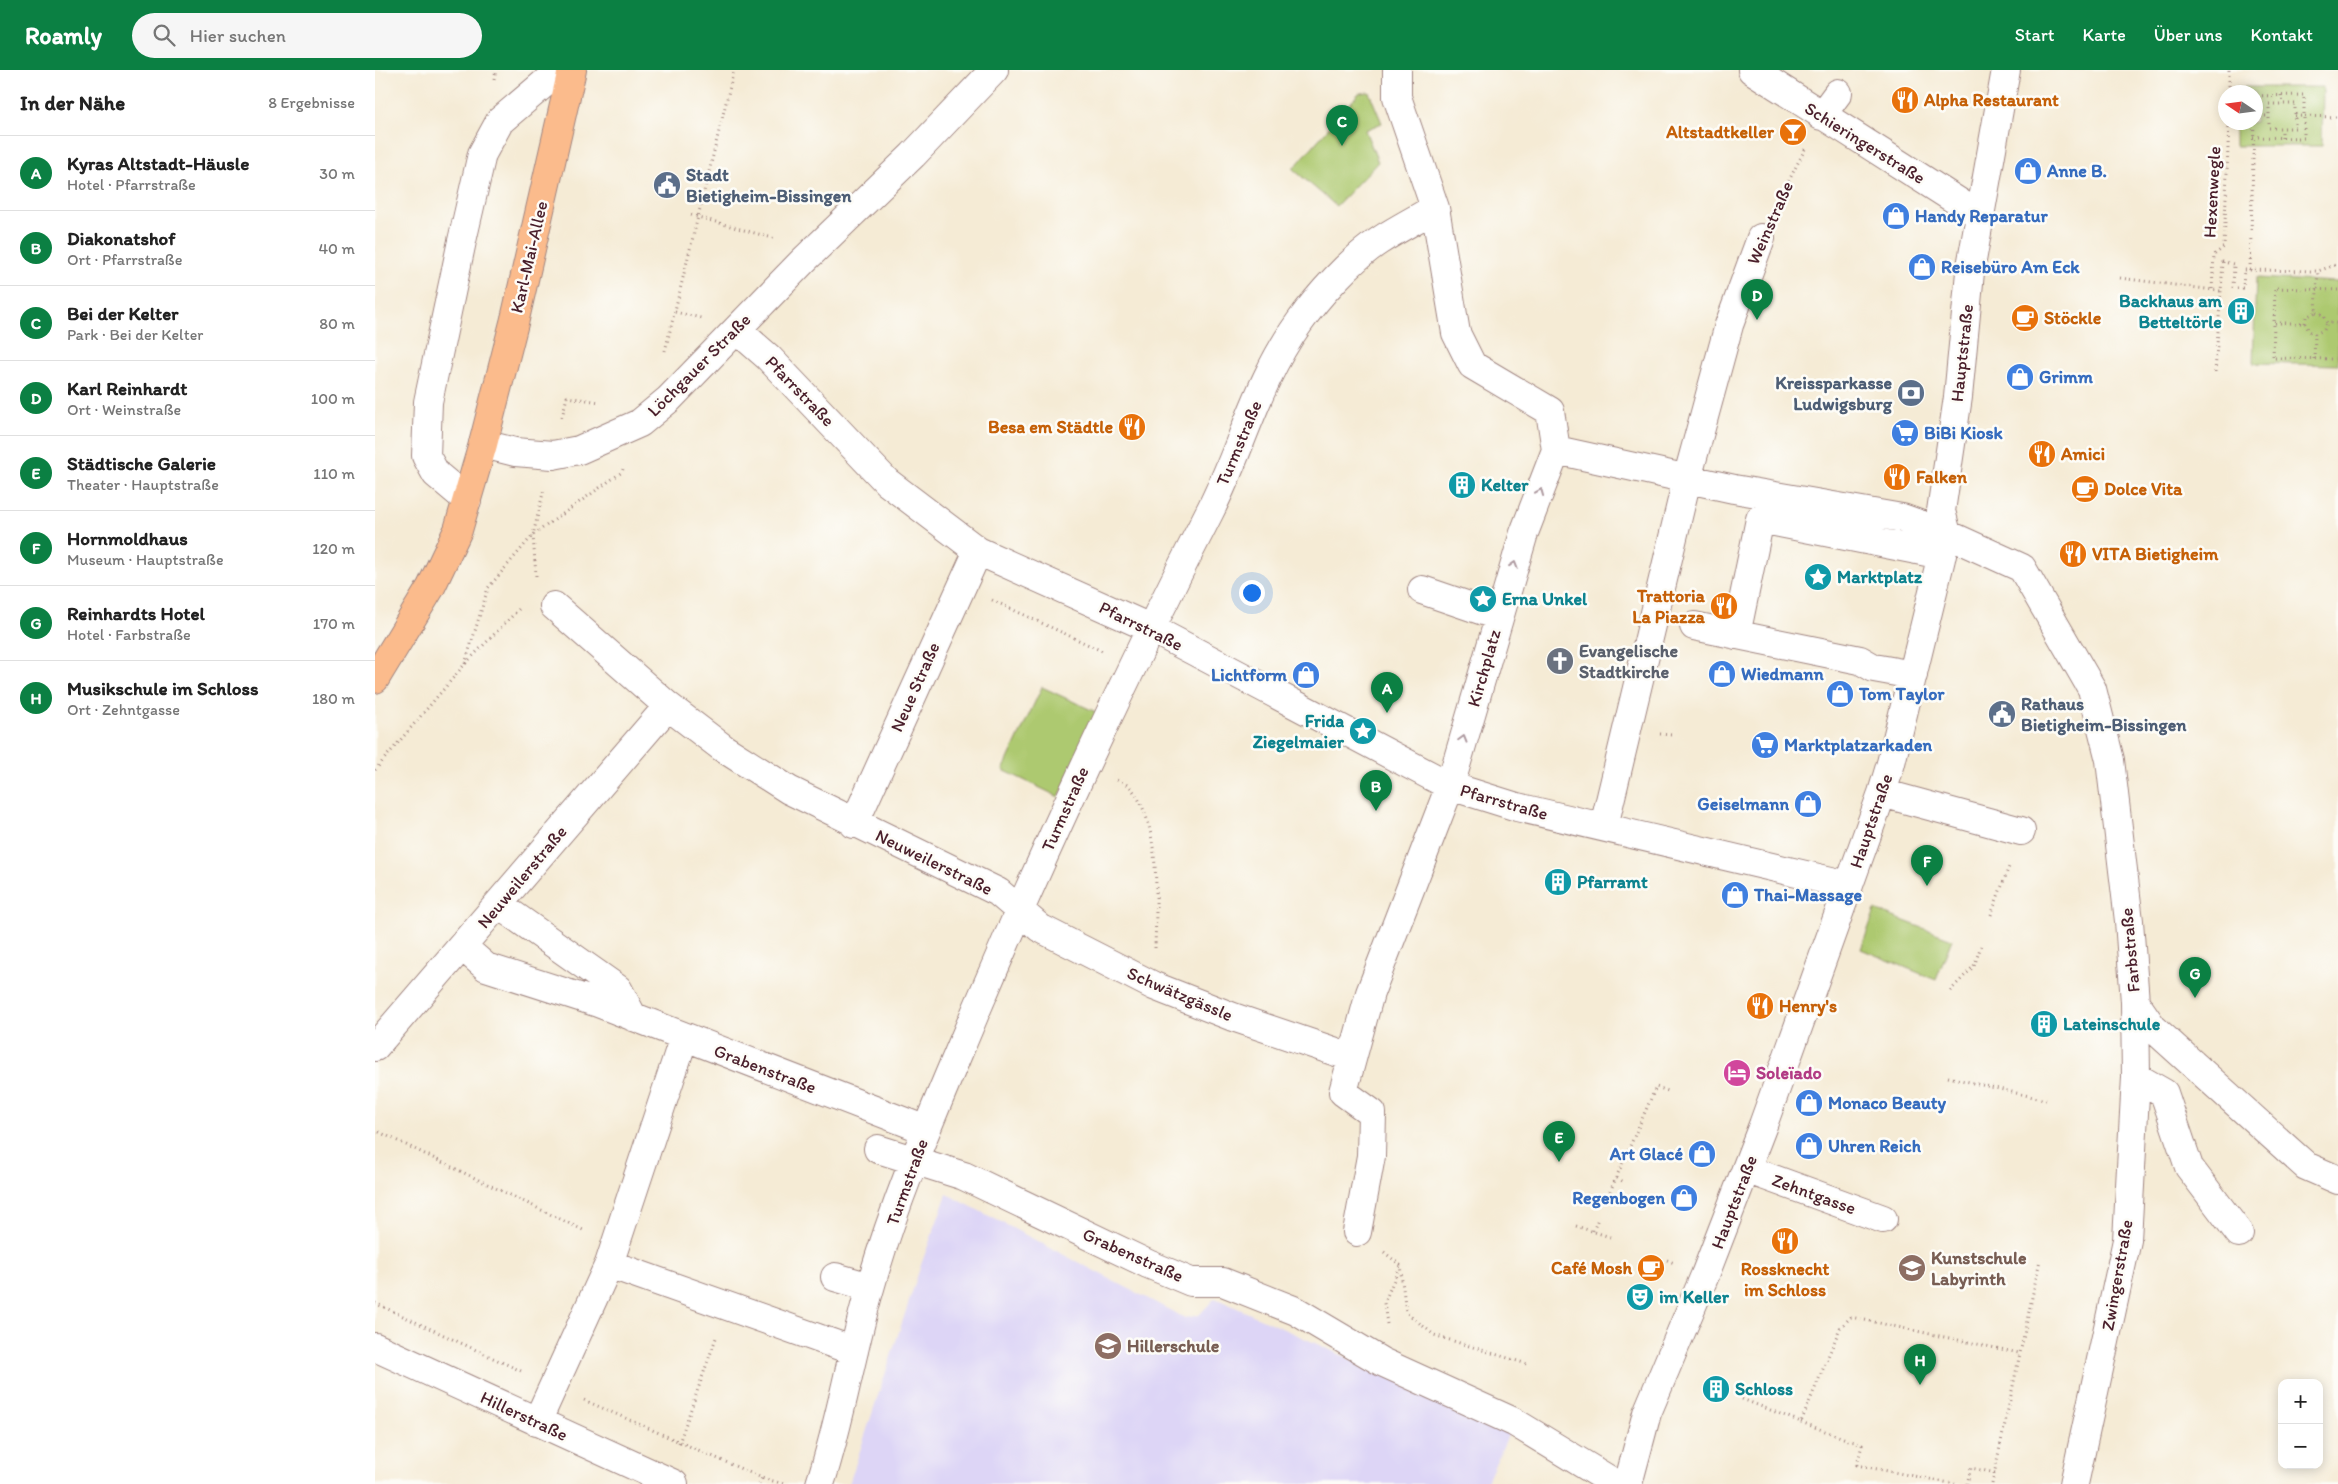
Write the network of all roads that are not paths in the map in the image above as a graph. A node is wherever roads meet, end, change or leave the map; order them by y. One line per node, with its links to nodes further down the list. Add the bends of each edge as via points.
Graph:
1 (560, 70): 16 (street, via 501,121 482,154 458,260 428,402 426,456 436,474)
2 (572, 70): 13 (main road, Karl-Mai-Allee)
3 (994, 70): 12 (street, Löchgauer Straße)
4 (1397, 70): 9 (street, via 1397,97)
5 (1752, 70): 8 (street, Schieringerstraße)
6 (2006, 70): 10 (street, Hauptstraße)
7 (1838, 93): 8 (street)
8 (1821, 116): 10 (street, Schieringerstraße)
9 (1435, 208): 14 (street, via 1456,333 1473,365 1550,411); 22 (street, Turmstraße, via 1376,242 1321,294 1296,326 1266,378 1213,505)
10 (1979, 215): 17 (street, Hauptstraße, via 1941,511)
11 (1761, 238): 15 (street, Weinstraße, via 1729,325)
12 (737, 330): 13 (street, Löchgauer Straße, via 669,399 640,423 579,450 553,455 515,452); 18 (street, Pfarrstraße, via 768,357 887,482)
13 (483, 444): 16 (main road)
14 (1556, 450): 15 (street); 21 (street, Kirchplatz, one-way to 14, via 1523,533)
15 (1687, 479): 17 (street, via 1902,518); 31 (street)
16 (467, 500): 26 (main road, via 458,530 431,588)
17 (1945, 544): 23 (street, via 1760,519); 25 (street, Hauptstraße); 37 (street, Farbstraße, via 2021,568 2092,689 2110,760)
18 (977, 551): 22 (street, Pfarrstraße); 30 (street, Neue Straße)
19 (1422, 590): 21 (street)
20 (554, 606): 27 (street, Neuweilerstraße)
21 (1498, 616): 28 (street, Kirchplatz, one-way to 21)
22 (1150, 628): 28 (street, Pfarrstraße); 35 (street, Turmstraße, via 1084,765)
23 (1736, 635): 24 (street, via 1682,627); 25 (street, via 1860,660 1873,668)
24 (1858, 665)
25 (1913, 675): 29 (street, Hauptstraße)
26 (375, 679)
27 (668, 706): 30 (street, Neuweilerstraße, via 723,748 789,790); 34 (street, Neuweilerstraße)
28 (1450, 786): 31 (street, Pfarrstraße, via 1559,817); 41 (street, via 1370,993)
29 (1882, 793): 32 (street); 33 (street, Hauptstraße)
30 (854, 824): 35 (street, Neuweilerstraße, via 998,892)
31 (1604, 826): 33 (street, Pfarrstraße)
32 (2021, 831)
33 (1848, 885): 46 (street, Hauptstraße)
34 (499, 904): 36 (street, Neuweilerstraße); 38 (street, via 618,989)
35 (1019, 912): 41 (street, Schwätzgässle, via 1040,928 1153,986); 43 (street, Turmstraße)
36 (463, 947): 38 (street, Grabenstraße, via 486,967); 40 (street, Neuweilerstraße)
37 (2135, 1002): 42 (street, Zwingerstraße); 47 (street, Farbstraße, via 2153,1028 2306,1166)
38 (633, 1017): 39 (street, Grabenstraße)
39 (683, 1037): 43 (street, Grabenstraße); 51 (street)
40 (375, 1048)
41 (1351, 1057): 49 (street, via 1343,1092 1371,1113 1371,1156)
42 (2136, 1077): 50 (street, via 2164,1094 2189,1167); 61 (street, Zwingerstraße, via 2127,1240)
43 (926, 1130): 45 (street, Turmstraße)
44 (878, 1149): 45 (street, Grabenstraße)
45 (914, 1160): 53 (street, Turmstraße); 59 (street, Grabenstraße, via 965,1176 1191,1282 1223,1282 1296,1311 1382,1362 1514,1422)
46 (1746, 1169): 48 (street, Zehntgasse); 60 (street, Hauptstraße, via 1647,1413)
47 (2338, 1180)
48 (1883, 1219)
49 (1357, 1232)
50 (2239, 1233)
51 (609, 1264): 55 (street); 56 (street)
52 (835, 1277): 53 (street)
53 (870, 1287): 55 (street, Turmstraße)
54 (375, 1347): 56 (street, Hillerstraße)
55 (854, 1351): 58 (street, Turmstraße)
56 (537, 1422): 57 (street, Hillerstraße)
57 (674, 1484)
58 (820, 1484)
59 (1616, 1484)
60 (1628, 1484)
61 (2074, 1484)

